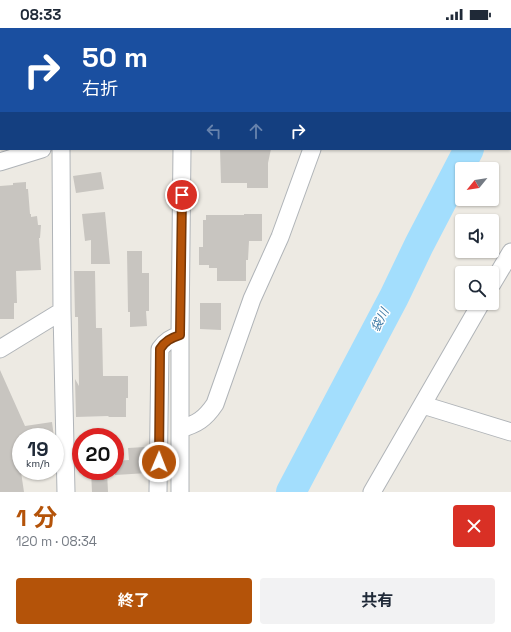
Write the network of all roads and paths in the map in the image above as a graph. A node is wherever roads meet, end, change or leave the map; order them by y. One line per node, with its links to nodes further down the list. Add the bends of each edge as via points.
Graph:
1 (39, 150): 5 (street)
2 (61, 150): 9 (street)
3 (182, 150): 10 (street)
4 (312, 150): 13 (street, via 280,237 252,299 215,404 200,421)
5 (0, 162)
6 (511, 252): 7 (street)
7 (499, 272)
8 (477, 310): 12 (street)
9 (62, 312): 11 (street); 15 (street)
10 (180, 335): 13 (street); 16 (street, via 169,339 160,349)
11 (0, 349)
12 (423, 405): 14 (street); 18 (street)
13 (180, 429): 17 (street)
14 (511, 432)
15 (66, 492)
16 (158, 492)
17 (180, 492)
18 (372, 492)

